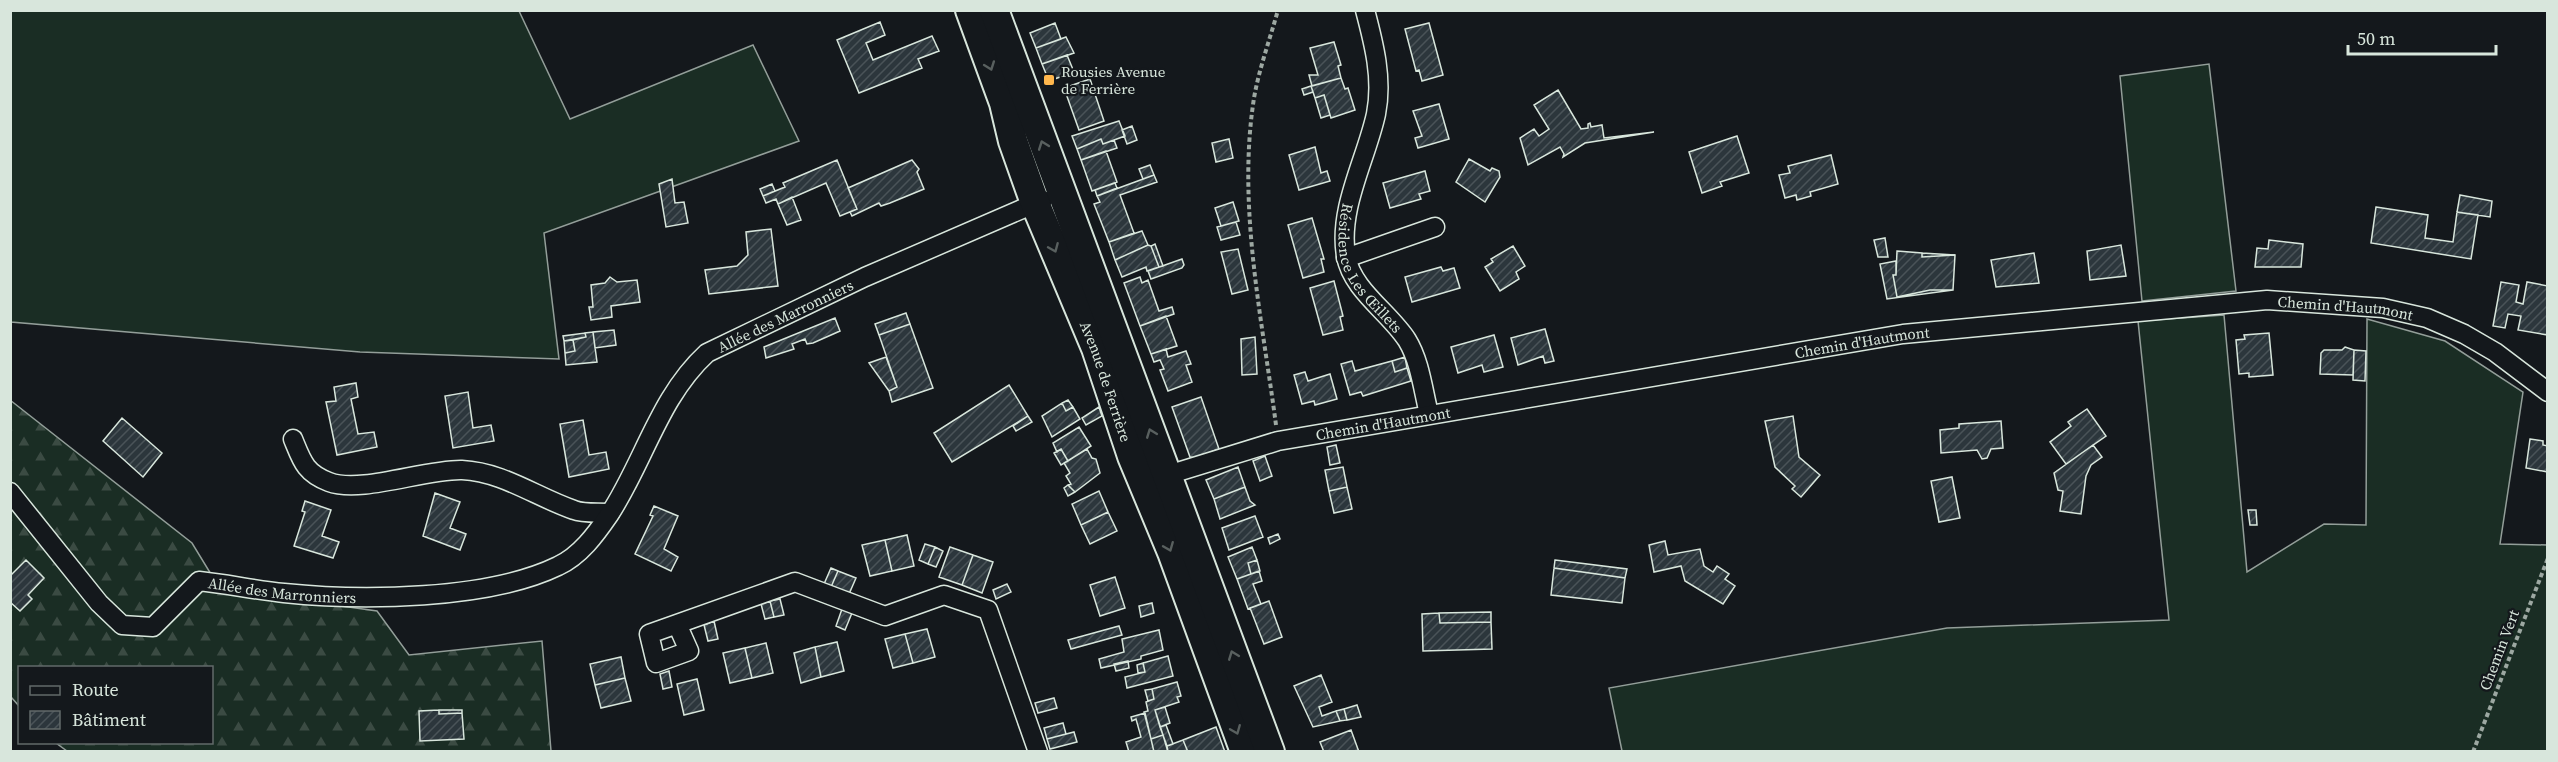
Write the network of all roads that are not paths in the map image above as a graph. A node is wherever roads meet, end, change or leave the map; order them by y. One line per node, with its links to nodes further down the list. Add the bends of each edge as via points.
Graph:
1 (970, 10): 4 (main road, Avenue de Ferrière, one-way to 4, via 1004,103 1013,141)
2 (994, 10): 4 (main road, Avenue de Ferrière, one-way to 2)
3 (1365, 10): 6 (street, Résidence Les Œillets, via 1375,47 1376,112 1347,212)
4 (1049, 194): 10 (main road, Avenue de Ferrière, one-way to 10); 11 (main road, Avenue de Ferrière, one-way to 4); 14 (street, Allée des Marronniers, via 707,353 689,370 669,401)
5 (1435, 228): 6 (street)
6 (1346, 258): 8 (street, Résidence Les Œillets, via 1359,283 1388,313 1408,342 1419,369)
7 (2547, 392): 8 (street, Chemin d'Hautmont, via 2495,352 2427,318 2384,308 2267,300 1903,334)
8 (1428, 414): 11 (street, Chemin d'Hautmont, via 1278,441)
9 (293, 439): 14 (street, via 304,468 331,483 365,484 462,470 508,479 575,511)
10 (1137, 469): 11 (street, via 1150,477); 13 (main road, Avenue de Ferrière)
11 (1168, 477): 13 (street, via 1155,496); 18 (main road, Avenue de Ferrière, one-way to 11)
12 (10, 492): 14 (street, Allée des Marronniers, via 99,603 122,625 140,628 153,627 199,581 340,597 391,597 496,586 559,566 589,543)
13 (1154, 510): 17 (main road, Avenue de Ferrière, one-way to 17)
14 (610, 513)
15 (677, 624): 16 (street, via 795,582 885,616 944,595 988,610)
16 (1038, 752)
17 (1245, 752)
18 (1270, 752)

